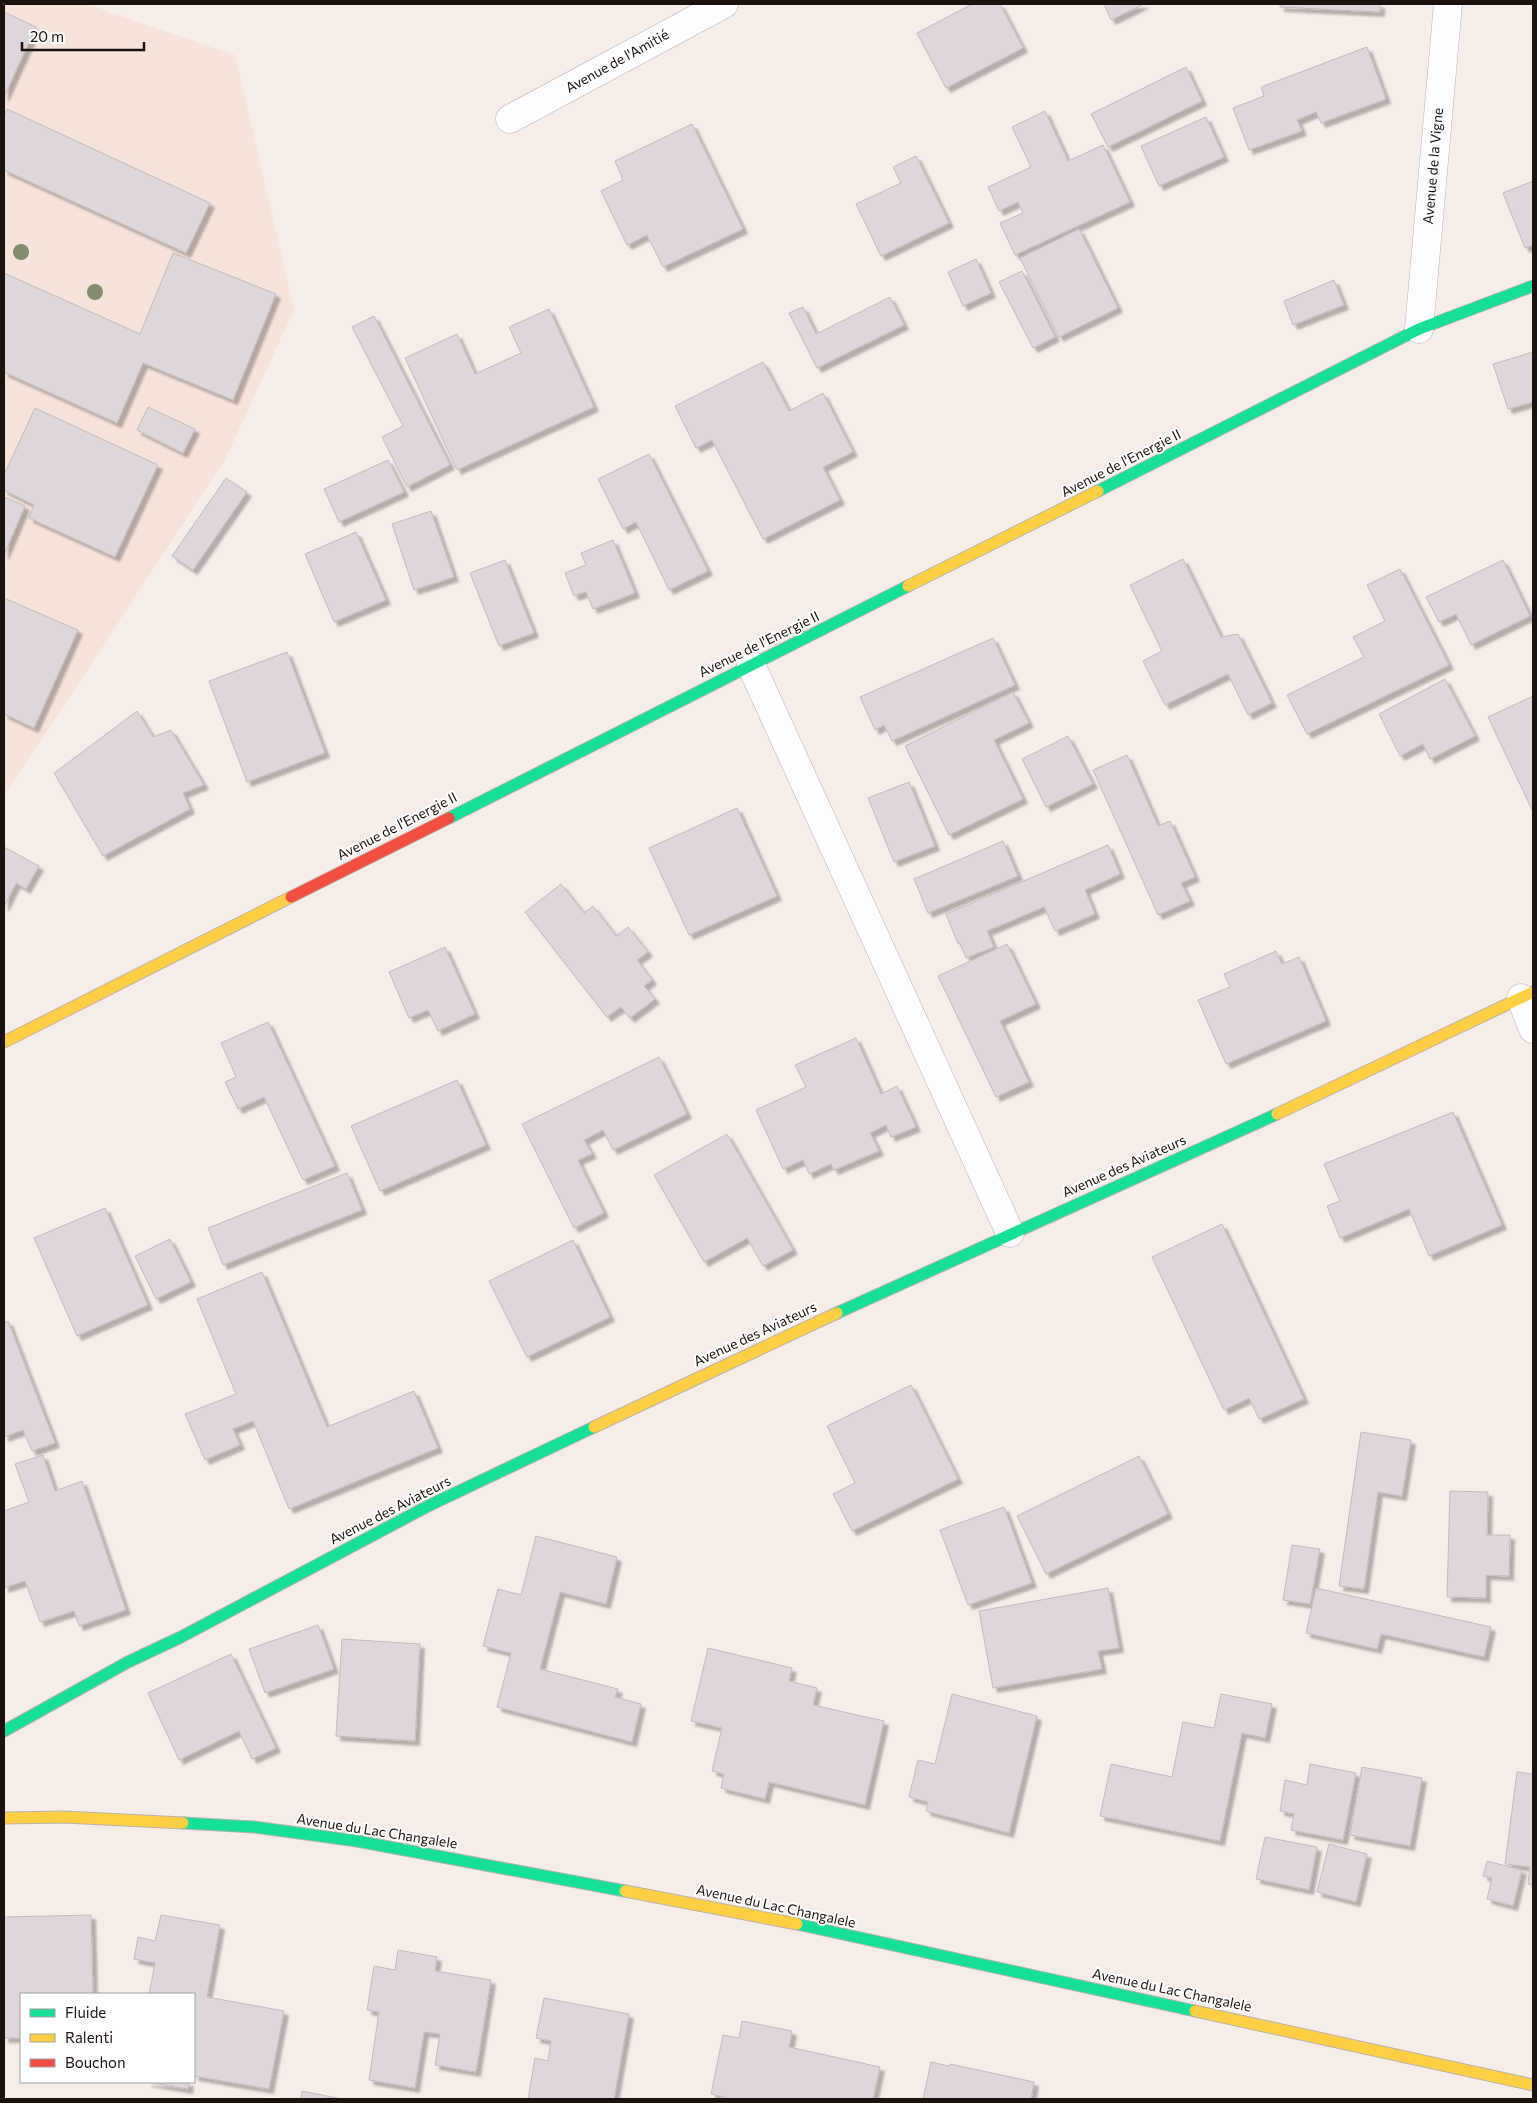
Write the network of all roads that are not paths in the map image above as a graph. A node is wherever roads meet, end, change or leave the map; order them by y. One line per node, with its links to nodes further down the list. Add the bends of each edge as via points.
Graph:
1 (724, 4): 3 (street, Avenue de l'Amitié)
2 (1448, 4): 6 (street, Avenue de la Vigne)
3 (674, 17): 4 (street, Avenue de l'Amitié)
4 (510, 119)
5 (1533, 286): 6 (street, Avenue de l'Energie II)
6 (1419, 329): 7 (street, Avenue de l'Energie II)
7 (750, 665): 10 (street, Avenue de l'Energie II); 11 (street)
8 (1527, 995): 9 (street); 11 (street, Avenue des Aviateurs, via 1270,1117)
9 (1533, 1029)
10 (4, 1042)
11 (1010, 1233): 12 (street, Avenue des Aviateurs, via 428,1506)
12 (4, 1731)
13 (4, 1818): 14 (street, Avenue du Lac Changalele, via 254,1828 366,1843 763,1917)
14 (1533, 2085)

